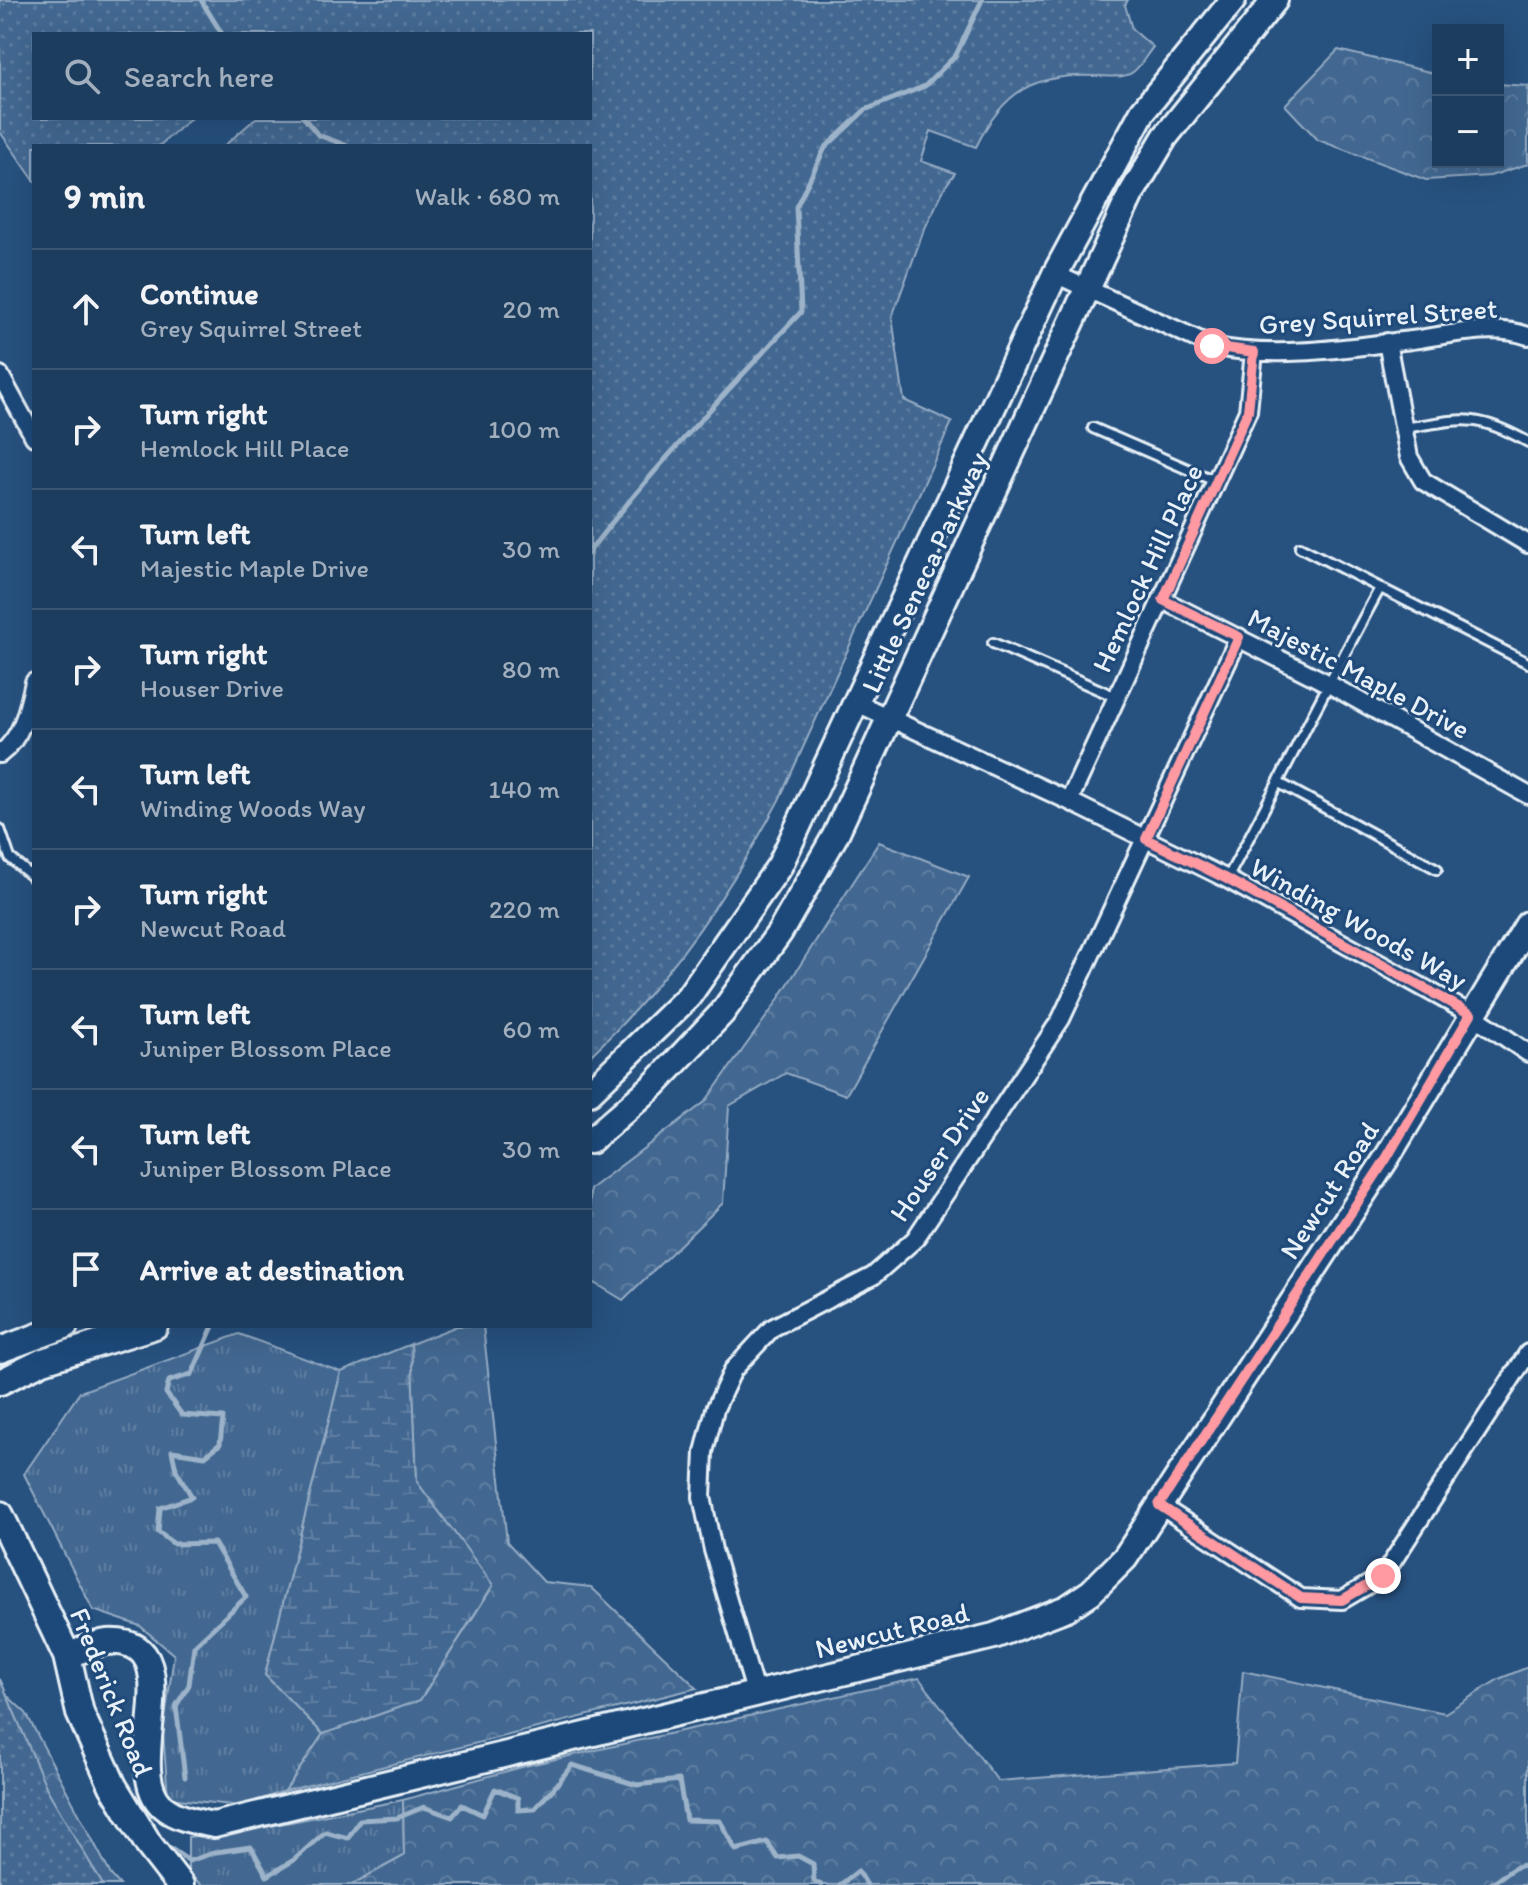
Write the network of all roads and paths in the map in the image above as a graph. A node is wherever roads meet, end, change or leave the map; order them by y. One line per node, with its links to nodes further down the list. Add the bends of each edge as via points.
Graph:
1 (1233, 0): 3 (main road, Little Seneca Parkway, via 1143,111)
2 (1275, 0): 4 (main road, Little Seneca Parkway, via 1165,137)
3 (1055, 274): 4 (street, Grey Squirrel Street); 24 (main road, Little Seneca Parkway)
4 (1086, 288): 7 (street, Grey Squirrel Street, via 1212,346); 25 (main road, Little Seneca Parkway)
5 (1528, 336): 6 (street, Grey Squirrel Street, via 1486,330)
6 (1387, 342): 7 (street, Grey Squirrel Street); 10 (street)
7 (1254, 352): 13 (street, Hemlock Hill Place, via 1248,411)
8 (0, 375): 11 (street)
9 (1093, 428): 13 (lane)
10 (1403, 428): 12 (lane, via 1481,421); 14 (street, via 1409,457 1423,481)
11 (32, 433)
12 (1528, 442)
13 (1215, 481): 17 (street, Hemlock Hill Place)
14 (1528, 544)
15 (1300, 547): 16 (lane)
16 (1380, 588): 20 (lane); 21 (lane)
17 (1163, 600): 18 (street, Majestic Maple Drive); 23 (street, Hemlock Hill Place)
18 (1239, 637): 21 (street, Majestic Maple Drive); 31 (street, Houser Drive)
19 (993, 643): 23 (lane)
20 (1528, 663)
21 (1327, 683): 27 (lane); 28 (street, Majestic Maple Drive)
22 (32, 691): 26 (street, via 26,718)
23 (1116, 697): 29 (street, Hemlock Hill Place)
24 (857, 703): 25 (street, Winding Woods Way); 38 (main road, Little Seneca Parkway, via 771,877 688,997)
25 (889, 718): 29 (street, Winding Woods Way); 39 (main road, Little Seneca Parkway, via 835,836 747,979 654,1085)
26 (0, 754)
27 (1279, 783): 32 (lane); 34 (lane)
28 (1528, 795)
29 (1069, 801): 31 (street, Winding Woods Way)
30 (0, 829): 33 (lane, via 10,858)
31 (1146, 839): 34 (street, Winding Woods Way); 48 (street, Houser Drive, via 1061,1019 915,1239 873,1276 772,1328 733,1370 715,1409 704,1452 702,1497)
32 (1437, 869)
33 (32, 876)
34 (1227, 879): 36 (street, Winding Woods Way)
35 (1528, 924): 36 (main road, Newcut Road)
36 (1471, 1014): 37 (street, Winding Woods Way); 45 (main road, Newcut Road, via 1386,1159)
37 (1528, 1053)
38 (592, 1090)
39 (592, 1139)
40 (60, 1328): 42 (main road)
41 (149, 1328): 44 (main road, via 43,1361)
42 (0, 1350)
43 (1528, 1353): 45 (street, via 1383,1576 1342,1600 1301,1598)
44 (0, 1382)
45 (1159, 1505): 48 (main road, Newcut Road, via 1125,1558 1067,1608 994,1636)
46 (0, 1515): 47 (main road, Frederick Road)
47 (67, 1656): 48 (main road, Newcut Road, via 105,1642 142,1651 152,1669 154,1694 146,1771 152,1791 163,1807 190,1821 214,1825); 49 (main road, Frederick Road, via 80,1713 113,1786)
48 (756, 1695)
49 (180, 1885)

